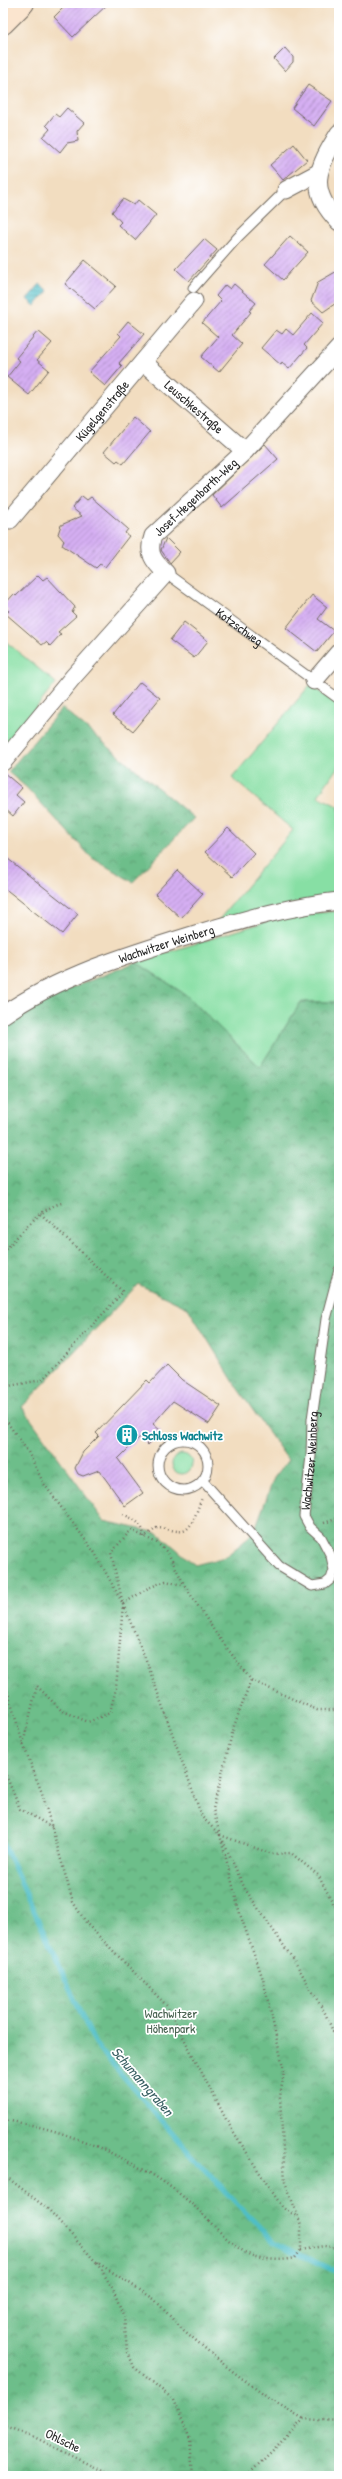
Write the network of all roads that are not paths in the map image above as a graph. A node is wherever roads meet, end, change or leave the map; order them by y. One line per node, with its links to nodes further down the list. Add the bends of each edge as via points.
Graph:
1 (24, 3): 2 (main road)
2 (3, 23)
3 (339, 133): 4 (street)
4 (318, 173): 5 (street, Kügelgenstraße); 6 (street, via 320,190 326,205)
5 (286, 190): 7 (lane, Kügelgenstraße, via 238,237)
6 (339, 222)
7 (193, 294): 9 (street, Kügelgenstraße)
8 (339, 348): 10 (street, Josef-Hegenbarth-Weg)
9 (143, 362): 10 (street, Leuschkestraße); 11 (street, Kügelgenstraße)
10 (245, 451): 12 (street, Josef-Hegenbarth-Weg, via 153,536 150,554 153,561)
11 (10, 520)
12 (166, 573): 14 (lane, Kotzschweg); 16 (street, via 73,677)
13 (339, 652): 14 (street)
14 (314, 681): 15 (lane, Kotzschweg)
15 (339, 698)
16 (3, 762)
17 (339, 901): 18 (street, Wachwitzer Weinberg, via 236,922 138,952 29,997)
18 (3, 1015)
19 (339, 1270): 20 (lane, Wachwitzer Weinberg, via 326,1319 312,1419 311,1456 304,1516 310,1527 321,1537 331,1556 334,1570 331,1579 325,1584 312,1586 279,1566)
20 (205, 1483): 20 (lane, via 209,1464 203,1449 188,1440 179,1440 166,1446 158,1462 158,1471 168,1485 184,1490)

